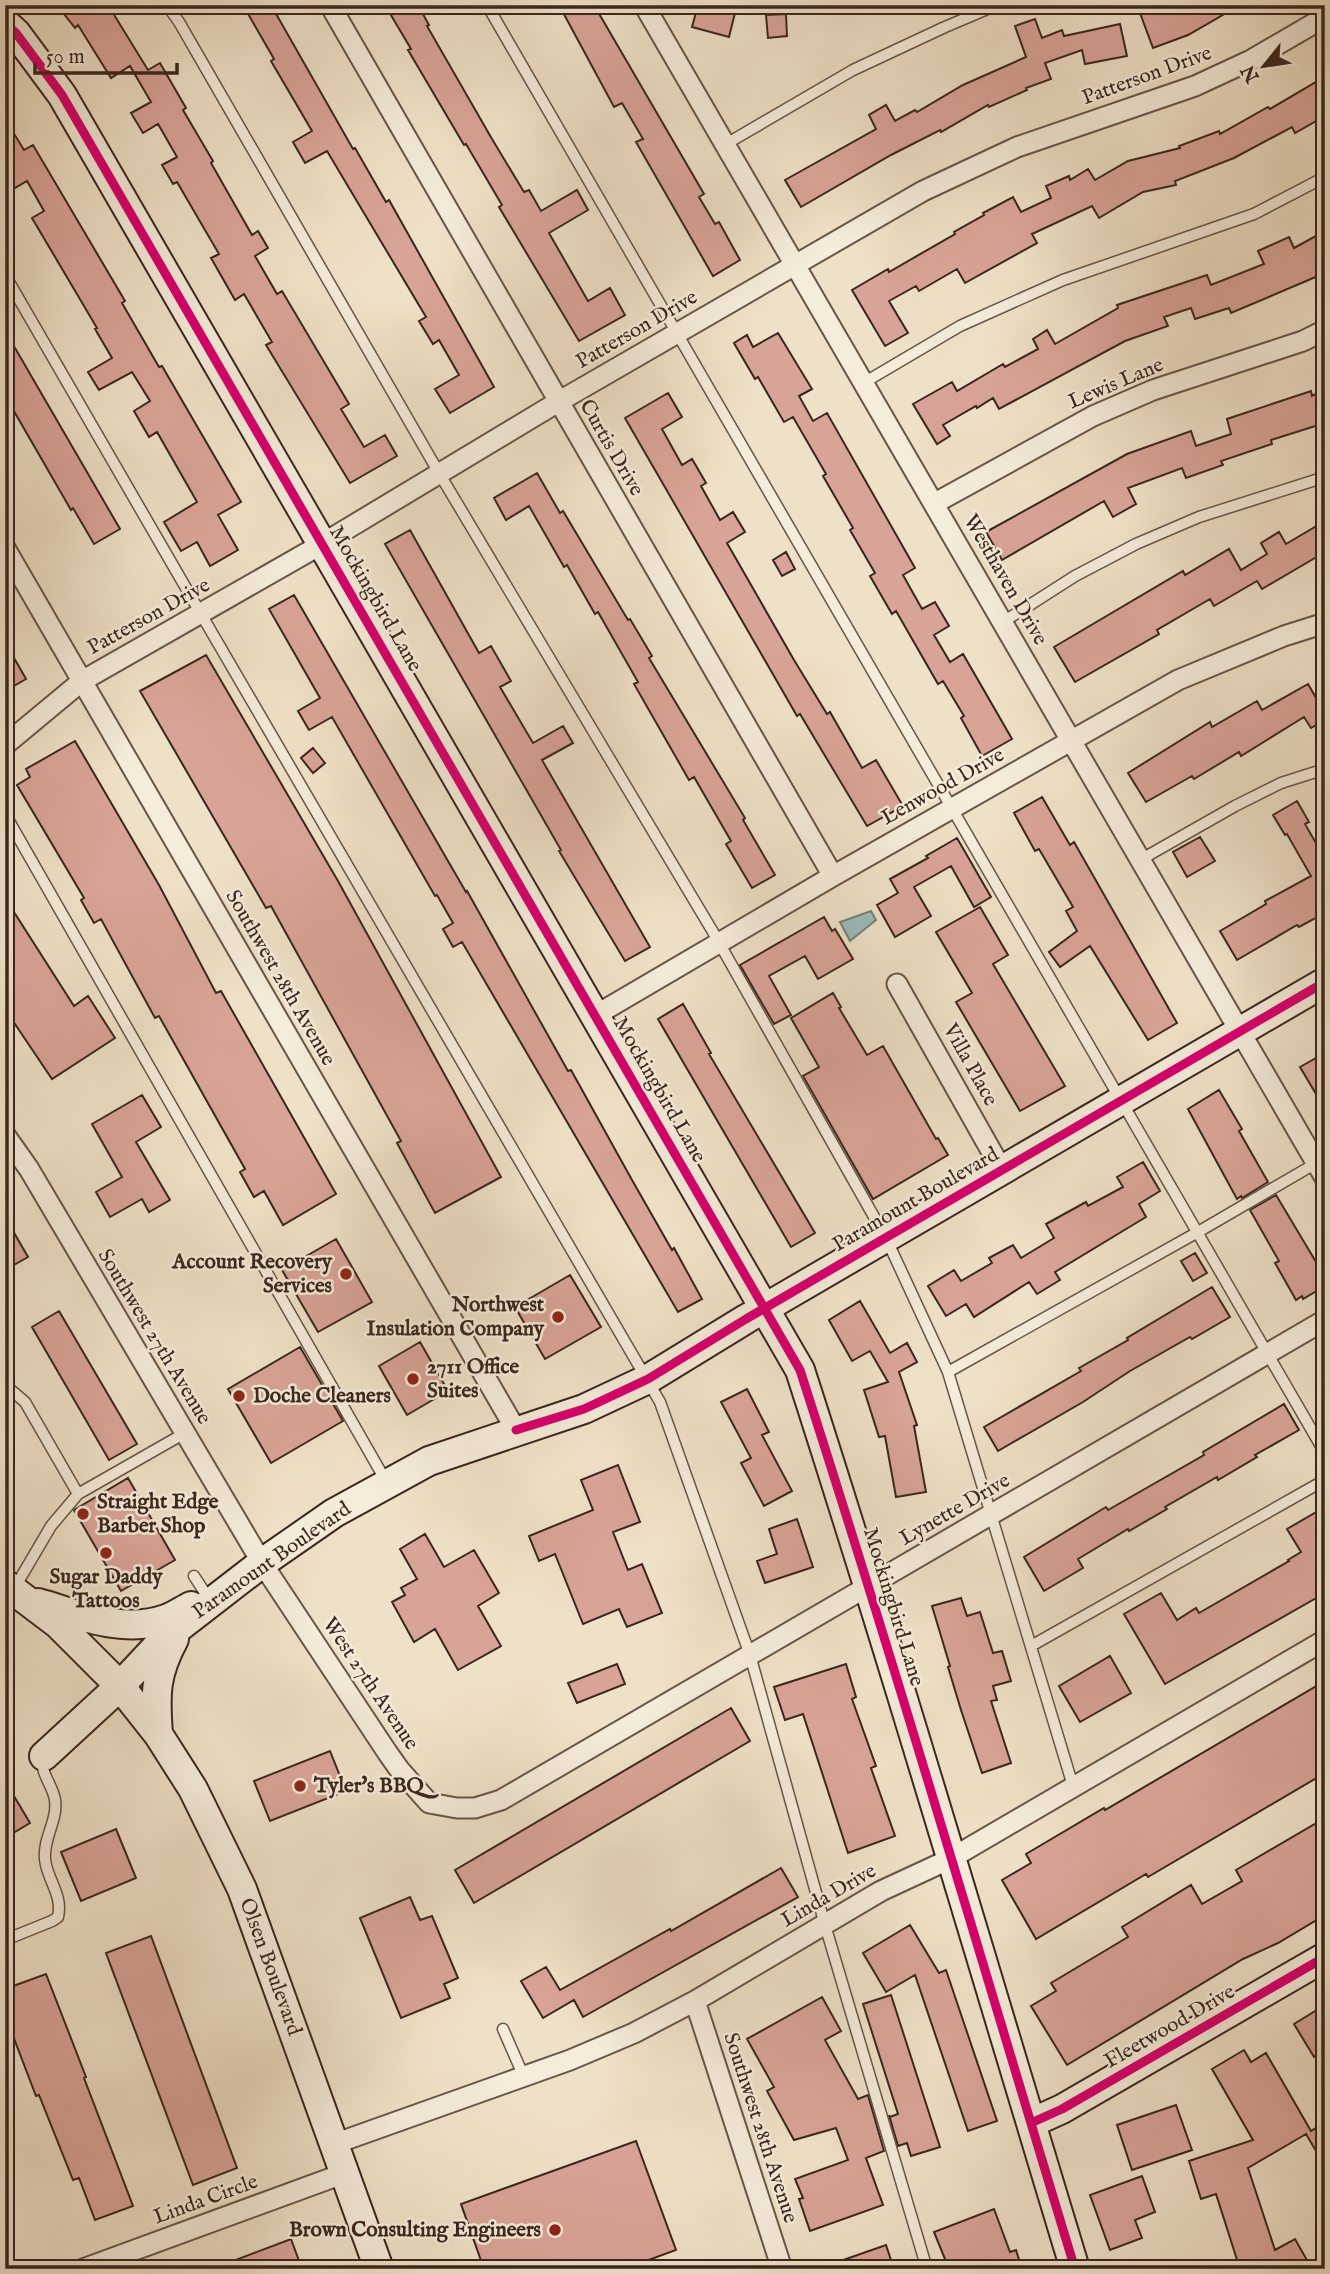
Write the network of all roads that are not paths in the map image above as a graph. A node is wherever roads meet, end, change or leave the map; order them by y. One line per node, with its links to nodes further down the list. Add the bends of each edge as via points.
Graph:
1 (167, 5): 16 (lane)
2 (330, 5): 15 (street, Curtis Drive)
3 (487, 5): 13 (lane)
4 (644, 5): 8 (street, Westhaven Drive)
5 (997, 5): 8 (lane, via 853,70)
6 (1325, 17): 10 (street, Patterson Drive, via 1195,86 1017,147 923,191)
7 (5, 23): 19 (main road, Mockingbird Lane, via 62,95)
8 (726, 144): 10 (street, Westhaven Drive)
9 (1325, 177): 14 (lane, via 1254,214 1063,280 960,326)
10 (797, 265): 13 (street, Patterson Drive); 14 (street, Westhaven Drive)
11 (5, 275): 21 (lane)
12 (1325, 330): 18 (street, Lewis Lane, via 1153,390 1093,416)
13 (677, 334): 15 (street, Patterson Drive); 28 (lane)
14 (865, 382): 18 (street, Westhaven Drive)
15 (558, 402): 16 (street, Patterson Drive); 31 (street, Curtis Drive)
16 (439, 473): 19 (street, Patterson Drive); 32 (lane)
17 (1325, 477): 22 (lane, via 1199,517 1136,544)
18 (935, 503): 22 (street, Westhaven Drive)
19 (323, 544): 21 (street, Patterson Drive); 35 (main road, Mockingbird Lane)
20 (5, 548): 24 (street, Southwest 28th Avenue)
21 (201, 614): 24 (street, Patterson Drive); 47 (lane)
22 (1003, 622): 25 (street, Westhaven Drive)
23 (1325, 623): 25 (street, Lenwood Drive, via 1178,680)
24 (82, 681): 26 (street, Patterson Drive); 49 (street, Southwest 28th Avenue)
25 (1071, 742): 28 (street, Lenwood Drive); 30 (street, Westhaven Drive)
26 (5, 745)
27 (1325, 769): 30 (lane, via 1281,783)
28 (951, 809): 31 (street, Lenwood Drive); 37 (lane)
29 (5, 814): 53 (lane)
30 (1140, 860): 36 (street, Westhaven Drive)
31 (833, 876): 32 (street, Lenwood Drive)
32 (719, 943): 35 (street, Lenwood Drive); 42 (lane)
33 (1325, 982): 36 (main road, Paramount Boulevard)
34 (897, 984): 40 (street, Villa Place)
35 (596, 1015): 43 (main road, Mockingbird Lane)
36 (1240, 1031): 37 (main road, Paramount Boulevard); 39 (street, Westhaven Drive)
37 (1121, 1100): 40 (main road, Paramount Boulevard); 41 (lane)
38 (5, 1135): 50 (street, Southwest 27th Avenue)
39 (1322, 1166): 41 (lane)
40 (1002, 1170): 42 (main road, Paramount Boulevard)
41 (1198, 1233): 45 (lane); 46 (lane)
42 (886, 1238): 43 (main road, Paramount Boulevard); 46 (lane)
43 (765, 1309): 47 (main road, Paramount Boulevard); 57 (main road, Mockingbird Lane, via 800,1370)
44 (1325, 1320): 45 (street, Lynette Drive)
45 (1267, 1354): 51 (lane); 55 (street, Lynette Drive)
46 (948, 1372): 55 (lane)
47 (648, 1379): 49 (main road, Paramount Boulevard, via 584,1409); 63 (lane)
48 (5, 1385): 54 (lane, via 24,1402)
49 (516, 1430): 53 (main road, Paramount Boulevard, via 429,1461)
50 (185, 1433): 54 (lane); 56 (street, Southwest 27th Avenue)
51 (1325, 1453)
52 (1325, 1480): 62 (lane)
53 (387, 1484): 56 (main road, Paramount Boulevard, via 334,1513)
54 (78, 1494): 58 (lane, via 51,1526)
55 (991, 1515): 57 (street, Lynette Drive); 62 (lane)
56 (262, 1563): 59 (main road, Paramount Boulevard); 68 (street, West 27th Avenue, via 399,1769 429,1803)
57 (870, 1586): 63 (street, Lynette Drive); 69 (main road, Mockingbird Lane)
58 (15, 1591): 59 (main road, via 131,1626 166,1619); 64 (main road, via 58,1623)
59 (211, 1591): 60 (main road, Paramount Boulevard)
60 (180, 1626): 64 (main road, Paramount Boulevard); 65 (main road, via 158,1679)
61 (1325, 1640): 67 (street, Linda Drive)
62 (1031, 1646): 67 (lane)
63 (750, 1655): 68 (street, Lynette Drive, via 500,1800); 70 (lane)
64 (120, 1686): 65 (main road, Olsen Boulevard); 66 (main road, Paramount Boulevard)
65 (158, 1734): 77 (main road, Olsen Boulevard, via 209,1818 242,1889)
66 (44, 1756): 71 (lane, Paramount Boulevard, via 43,1772 56,1809 45,1860 60,1905 58,1917)
67 (1073, 1787): 69 (street, Linda Drive)
68 (457, 1808)
69 (950, 1859): 70 (street, Linda Drive); 76 (main road, Mockingbird Lane)
70 (825, 1924): 73 (street, Linda Drive); 82 (lane)
71 (5, 1940)
72 (1325, 1957): 76 (main road, Fleetwood Drive)
73 (695, 2001): 75 (street, Linda Drive, via 634,2033); 81 (street, Southwest 28th Avenue)
74 (503, 2029): 75 (lane)
75 (523, 2077): 77 (street, Linda Drive)
76 (1031, 2123): 83 (main road, Mockingbird Lane)
77 (334, 2144): 78 (main road, Olsen Boulevard)
78 (345, 2174): 79 (street, Linda Circle); 80 (main road, Olsen Boulevard)
79 (83, 2269)
80 (379, 2269)
81 (782, 2269)
82 (927, 2269)
83 (1075, 2269)

